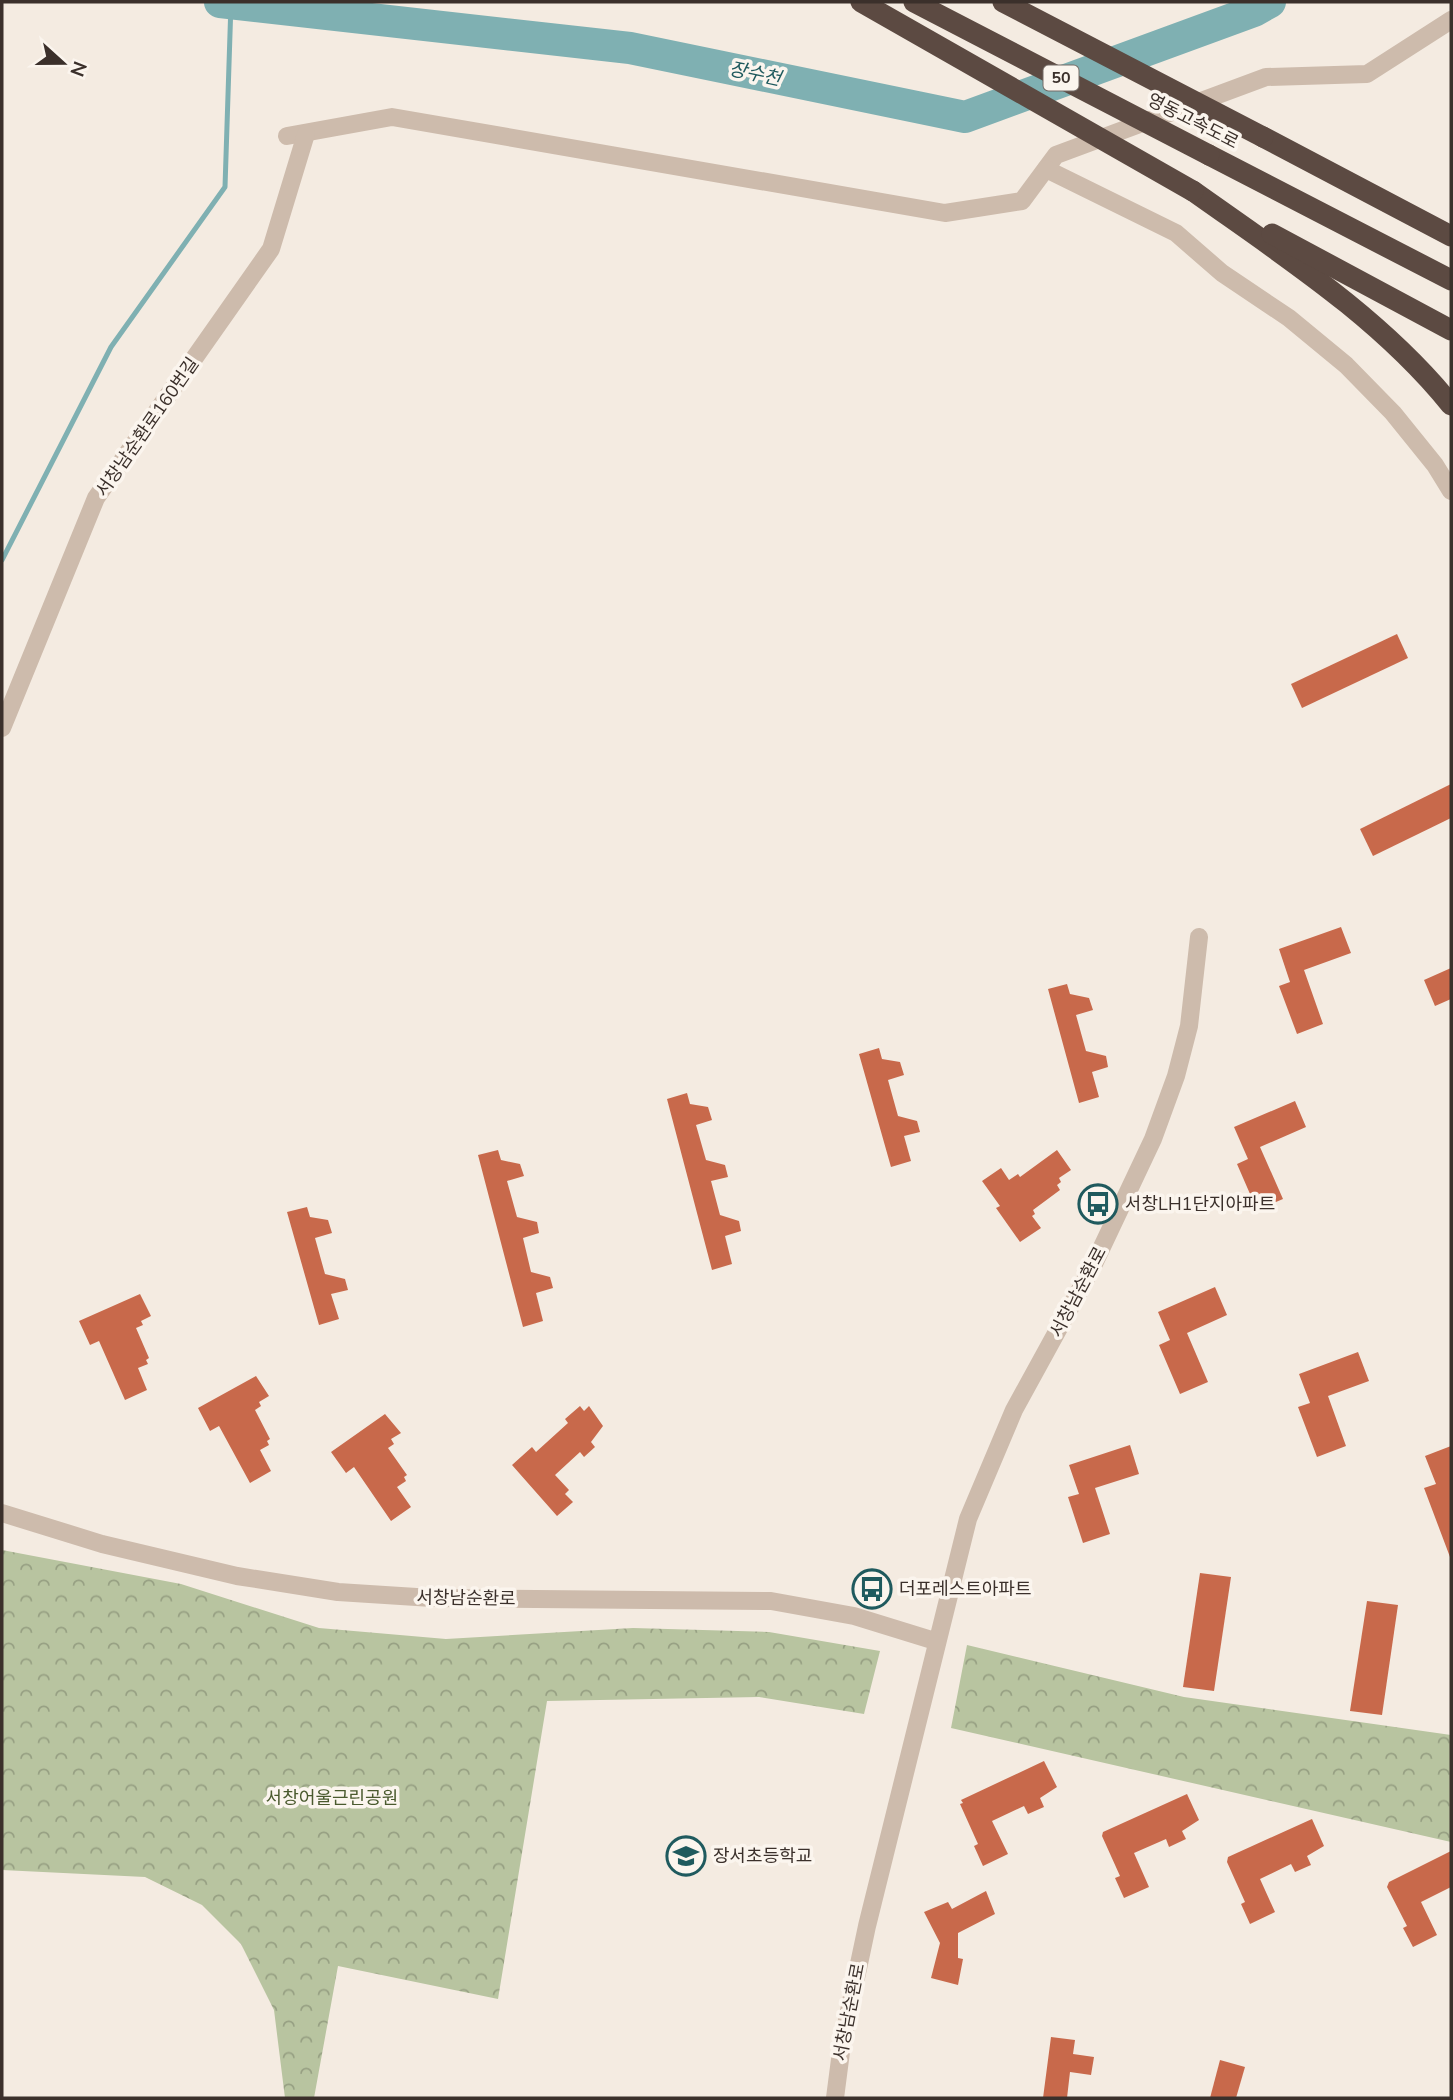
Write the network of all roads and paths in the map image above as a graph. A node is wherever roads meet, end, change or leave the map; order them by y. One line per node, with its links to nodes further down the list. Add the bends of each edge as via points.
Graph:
1 (861, 2): 8 (highway, bridge)
2 (914, 2): 10 (highway, 영동고속도로 / 50, bridge)
3 (1003, 2): 9 (highway, 영동고속도로 / 50, bridge)
4 (1451, 20): 7 (street, via 1367,74 1266,77 1056,155)
5 (306, 134): 6 (street); 7 (street, via 392,117 945,213 1022,201); 14 (street, 서창남순환로160번길, via 271,249 96,498)
6 (287, 136)
7 (1046, 169): 13 (street, via 1176,233 1222,273 1289,318 1346,365 1393,413)
8 (1193, 191): 11 (highway); 12 (highway, via 1309,274 1383,335)
9 (1451, 236)
10 (1451, 280)
11 (1451, 330)
12 (1451, 405)
13 (1451, 491)
14 (2, 728)
15 (1199, 937): 17 (street, 서창남순환로, via 1189,1026 1177,1076 1153,1139 1093,1266 1003,1434 968,1519)
16 (2, 1513): 17 (street, 서창남순환로, via 196,1567 338,1592 432,1598 771,1601 854,1616)
17 (935, 1641): 18 (street, 서창남순환로, via 867,1926)
18 (835, 2098)

